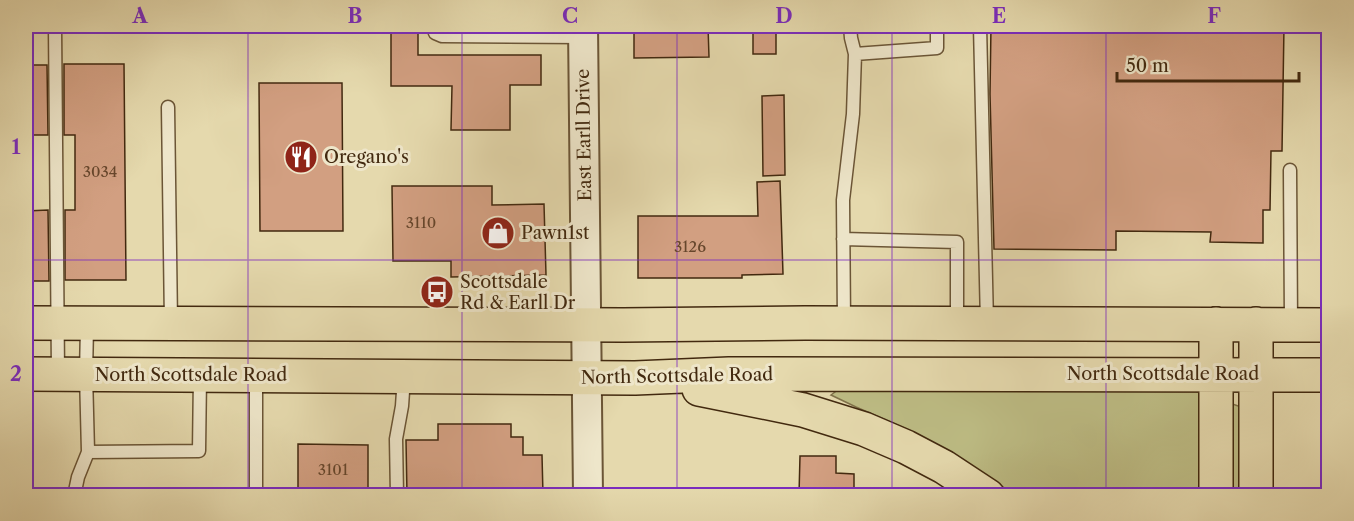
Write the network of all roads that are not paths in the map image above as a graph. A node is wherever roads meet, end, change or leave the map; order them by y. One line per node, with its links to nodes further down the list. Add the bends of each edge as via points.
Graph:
1 (55, 26): 12 (lane)
2 (433, 26): 6 (lane, via 435,33 442,36)
3 (850, 26): 7 (lane)
4 (937, 26): 7 (lane, via 937,48)
5 (980, 26): 15 (lane)
6 (583, 31): 19 (street, East Earll Drive)
7 (855, 54): 10 (lane)
8 (168, 107): 14 (lane)
9 (1290, 170): 18 (lane)
10 (843, 238): 13 (lane); 15 (lane, via 957,242)
11 (26, 323): 12 (main road)
12 (72, 323): 14 (main road); 22 (lane); 22 (lane)
13 (844, 323): 15 (main road); 19 (main road)
14 (171, 324): 19 (main road)
15 (972, 324): 16 (main road)
16 (1216, 324): 17 (main road); 23 (main road)
17 (1256, 324): 18 (main road); 26 (main road)
18 (1291, 324): 20 (main road)
19 (587, 325): 29 (street, East Earll Drive)
20 (1329, 325)
21 (26, 374): 22 (main road, North Scottsdale Road)
22 (72, 374): 24 (main road, North Scottsdale Road); 31 (lane)
23 (1216, 374): 26 (main road, North Scottsdale Road); 30 (main road, North Scottsdale Road, via 729,374); 37 (main road)
24 (200, 375): 25 (main road, North Scottsdale Road); 31 (lane, via 199,451)
25 (256, 375): 28 (main road, North Scottsdale Road); 33 (lane, via 256,490)
26 (1256, 375): 27 (main road, North Scottsdale Road); 38 (main road)
27 (1329, 375)
28 (404, 376): 29 (main road, North Scottsdale Road); 34 (lane, via 396,439)
29 (587, 378): 30 (main road, North Scottsdale Road); 35 (street, East Earll Drive)
30 (635, 378): 36 (main road, via 783,405 864,429 944,467)
31 (88, 452): 32 (lane)
32 (74, 495)
33 (260, 495)
34 (397, 495)
35 (588, 495)
36 (988, 495)
37 (1216, 495)
38 (1256, 495)

